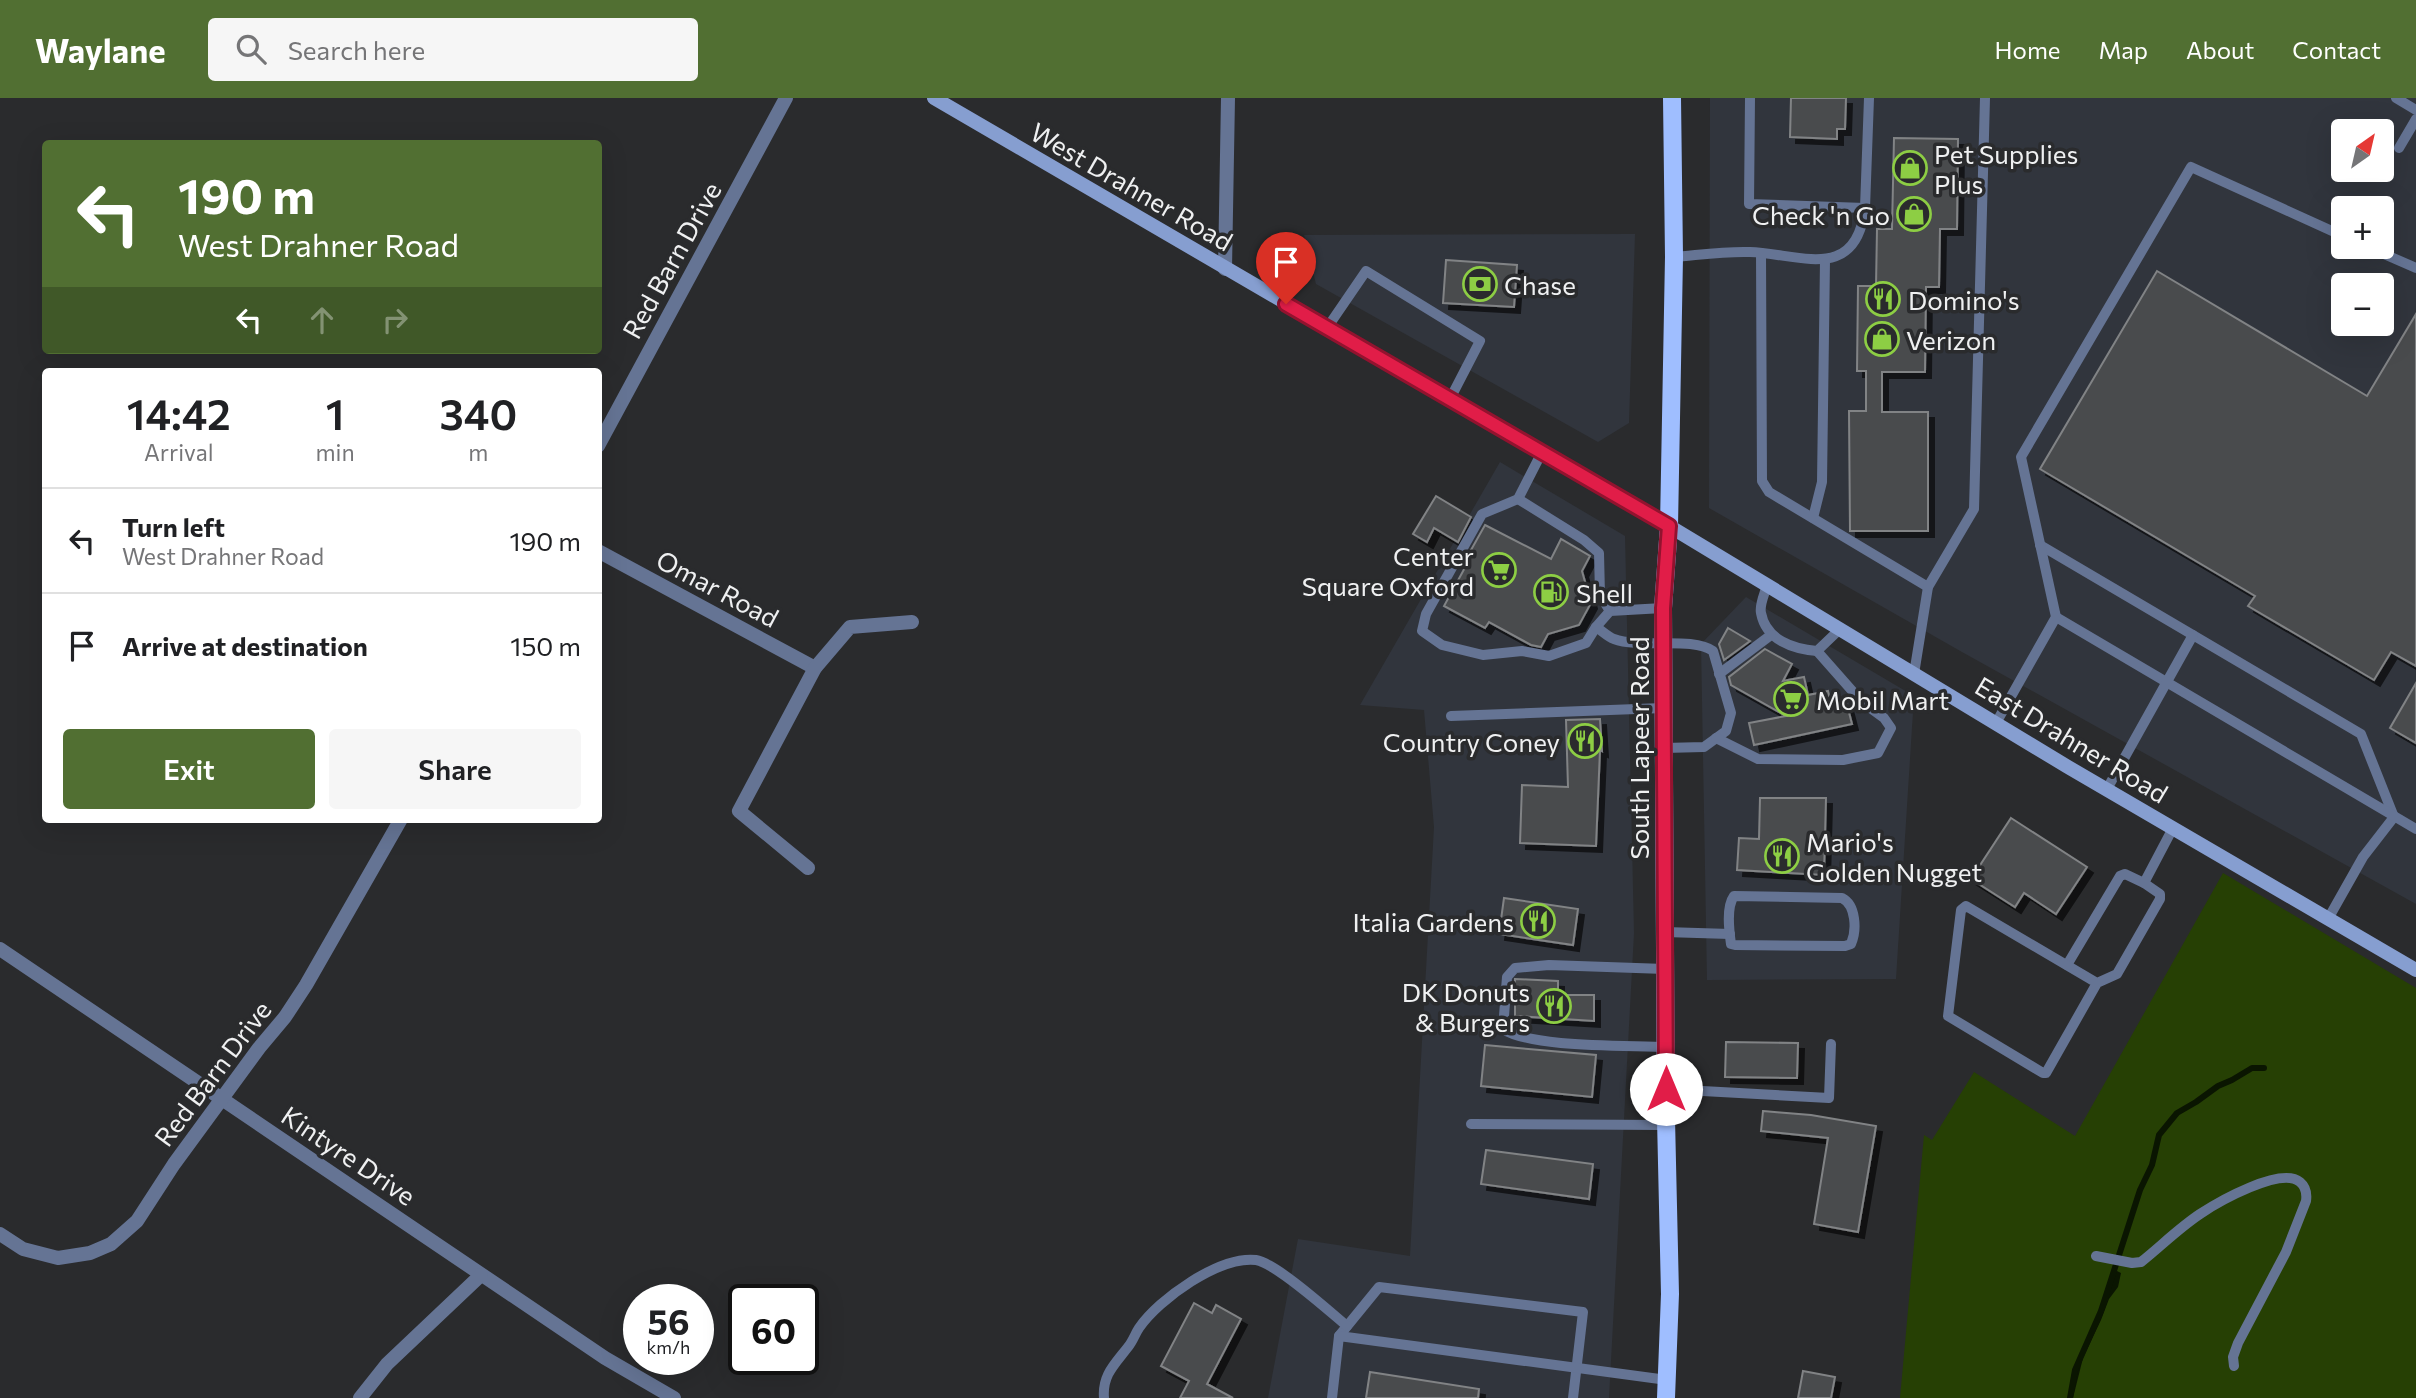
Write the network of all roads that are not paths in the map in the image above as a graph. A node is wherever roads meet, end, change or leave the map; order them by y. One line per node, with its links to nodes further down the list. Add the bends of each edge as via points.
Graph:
1 (786, 98): 22 (street, Red Barn Drive)
2 (934, 98): 19 (street, West Drahner Road)
3 (1228, 98): 19 (street)
4 (1672, 98): 15 (main road, South Lapeer Road)
5 (1750, 98): 12 (lane, via 1749,204)
6 (1869, 98): 12 (lane)
7 (1984, 98): 30 (lane, via 1974,509)
8 (2396, 98): 9 (lane)
9 (2416, 110)
10 (2416, 119): 11 (lane)
11 (2399, 148)
12 (1865, 208): 17 (lane, via 1855,241 1840,255)
13 (2331, 231): 27 (lane, via 2191,167 2021,457)
14 (1760, 253): 15 (lane); 17 (lane); 25 (lane, via 1762,481 1769,492)
15 (1674, 257): 26 (main road, South Lapeer Road)
16 (2394, 258): 18 (lane)
17 (1825, 260): 25 (lane, via 1822,482)
18 (2416, 268)
19 (1225, 269): 20 (street, West Drahner Road)
20 (1327, 328): 21 (street, West Drahner Road); 21 (lane, via 1366,271 1480,341)
21 (1450, 399): 23 (street, West Drahner Road)
22 (602, 439)
23 (1542, 452): 24 (lane); 26 (street, West Drahner Road)
24 (1518, 499): 32 (lane, via 1598,553 1600,595); 35 (lane, via 1482,514 1426,614 1422,631 1442,645 1483,654 1522,651 1549,656 1586,643)
25 (1813, 519): 30 (lane)
26 (1669, 526): 29 (street, East Drahner Road); 31 (main road, South Lapeer Road)
27 (2040, 545): 33 (lane); 38 (lane)
28 (602, 553): 41 (street, Omar Road)
29 (1767, 585): 36 (street, East Drahner Road); 37 (lane, via 1760,612)
30 (1928, 587): 43 (lane)
31 (1663, 608): 32 (lane); 39 (main road, South Lapeer Road)
32 (1610, 611): 35 (lane)
33 (2056, 617): 44 (lane); 47 (lane)
34 (912, 622): 41 (street, via 850,627)
35 (1596, 627): 39 (lane, via 1614,639)
36 (1840, 629): 40 (lane); 43 (street, East Drahner Road)
37 (1771, 635): 40 (lane, via 1798,649); 42 (lane)
38 (2193, 635): 44 (lane); 51 (lane, via 2361,734)
39 (1663, 645): 42 (lane, via 1705,645 1713,652); 45 (main road, South Lapeer Road)
40 (1818, 651): 48 (lane, via 1891,728 1878,753 1843,760 1758,759)
41 (815, 668): 55 (street, via 739,811)
42 (1719, 674): 48 (lane, via 1731,713 1726,731)
43 (1914, 674): 47 (street, East Drahner Road)
44 (2168, 683): 50 (lane); 51 (lane)
45 (1664, 708): 46 (lane); 49 (main road, South Lapeer Road)
46 (1451, 716)
47 (1996, 723): 50 (street, East Drahner Road)
48 (1716, 738): 49 (lane, via 1704,747)
49 (1664, 748): 58 (main road, South Lapeer Road)
50 (2106, 789): 53 (street, East Drahner Road)
51 (2394, 817): 54 (lane); 57 (lane, via 2363,857)
52 (399, 823): 68 (street, Red Barn Drive, via 306,985)
53 (2173, 828): 56 (lane); 57 (street, East Drahner Road)
54 (2416, 830)
55 (808, 868)
56 (2144, 883): 61 (lane, via 2120,876); 64 (lane, via 2160,894 2160,899 2117,974)
57 (2328, 919): 63 (street, East Drahner Road)
58 (1665, 932): 59 (lane); 62 (main road, South Lapeer Road)
59 (1730, 934): 59 (lane, via 1735,945 1845,946 1854,937 1853,912 1842,898 1737,895 1731,901)
60 (0, 949): 68 (street, Kintyre Drive)
61 (2067, 965): 64 (lane); 64 (lane, via 1963,907 1948,1016 2046,1073)
62 (1665, 969): 66 (main road, South Lapeer Road); 66 (lane, via 1515,968 1507,977 1503,1029 1532,1041)
63 (2416, 970)
64 (2097, 983)
65 (1831, 1044): 67 (lane, via 1829,1098)
66 (1666, 1047): 67 (main road, South Lapeer Road)
67 (1666, 1089): 70 (main road, South Lapeer Road)
68 (224, 1100): 71 (street, Red Barn Drive, via 137,1221 111,1244 58,1258 23,1249); 73 (street, Kintyre Drive)
69 (1471, 1124): 70 (lane)
70 (1667, 1125): 78 (main road, South Lapeer Road)
71 (0, 1234)
72 (2096, 1256): 76 (lane, via 2141,1262 2200,1214 2232,1196 2283,1178 2302,1183 2306,1201 2286,1252 2238,1343)
73 (481, 1275): 79 (street, via 387,1364); 80 (street, Kintyre Drive)
74 (1347, 1326): 75 (lane); 77 (lane, via 1379,1287 1583,1312); 81 (lane, via 1274,1266 1256,1260 1214,1269 1173,1295 1139,1328 1110,1370 1103,1384)
75 (1339, 1336): 77 (lane); 82 (lane)
76 (2234, 1367)
77 (1577, 1368): 78 (lane); 83 (lane)
78 (1667, 1380): 84 (main road, South Lapeer Road)
79 (360, 1398)
80 (674, 1398)
81 (1104, 1398)
82 (1332, 1398)
83 (1573, 1398)
84 (1666, 1398)

